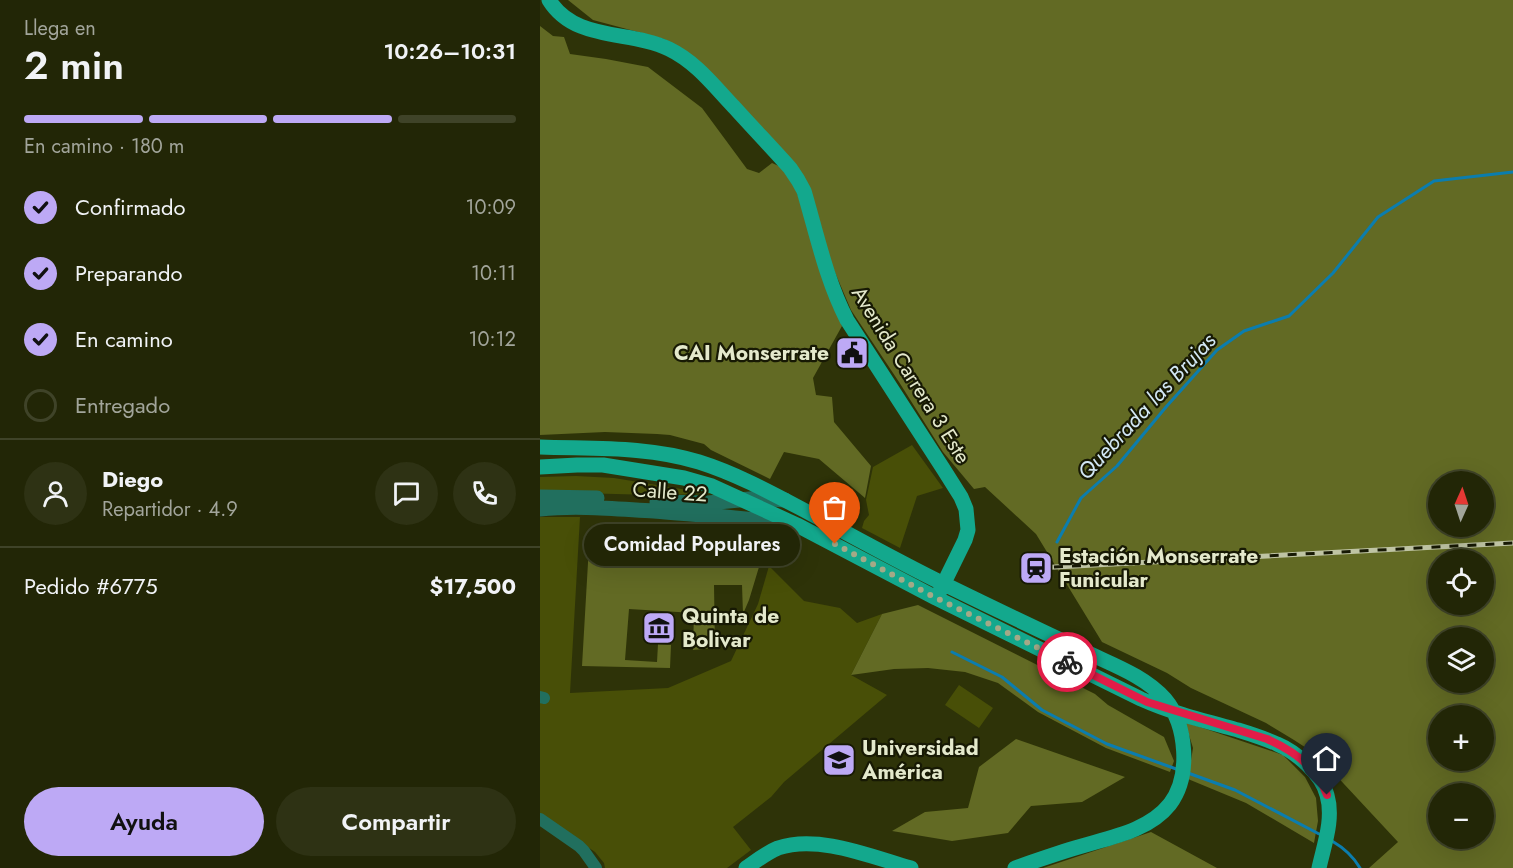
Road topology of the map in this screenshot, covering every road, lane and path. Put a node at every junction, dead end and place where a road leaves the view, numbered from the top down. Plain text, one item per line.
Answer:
1 (549, 0) edge
2 (540, 447) edge
3 (540, 467) edge
4 (540, 497) edge
5 (742, 500) junction
6 (785, 500) junction
7 (540, 509) edge
8 (797, 525) junction
9 (943, 584) junction
10 (936, 598) junction
11 (540, 819) edge
12 (596, 868) edge
13 (746, 868) edge
14 (911, 868) edge
15 (1015, 868) edge
16 (1319, 868) edge

1 - 9 main road, Avenida Carrera 3 Este
2 - 6 main road
3 - 5 main road
4 - 5 street, Calle 22
5 - 6 street, Calle 22
5 - 8 main road
6 - 9 main road
7 - 8 street, Calle 22
8 - 10 main road
9 - 10 main road, Avenida Carrera 3 Este
9 - 15 main road
10 - 16 main road
11 - 12 street
13 - 14 main road

